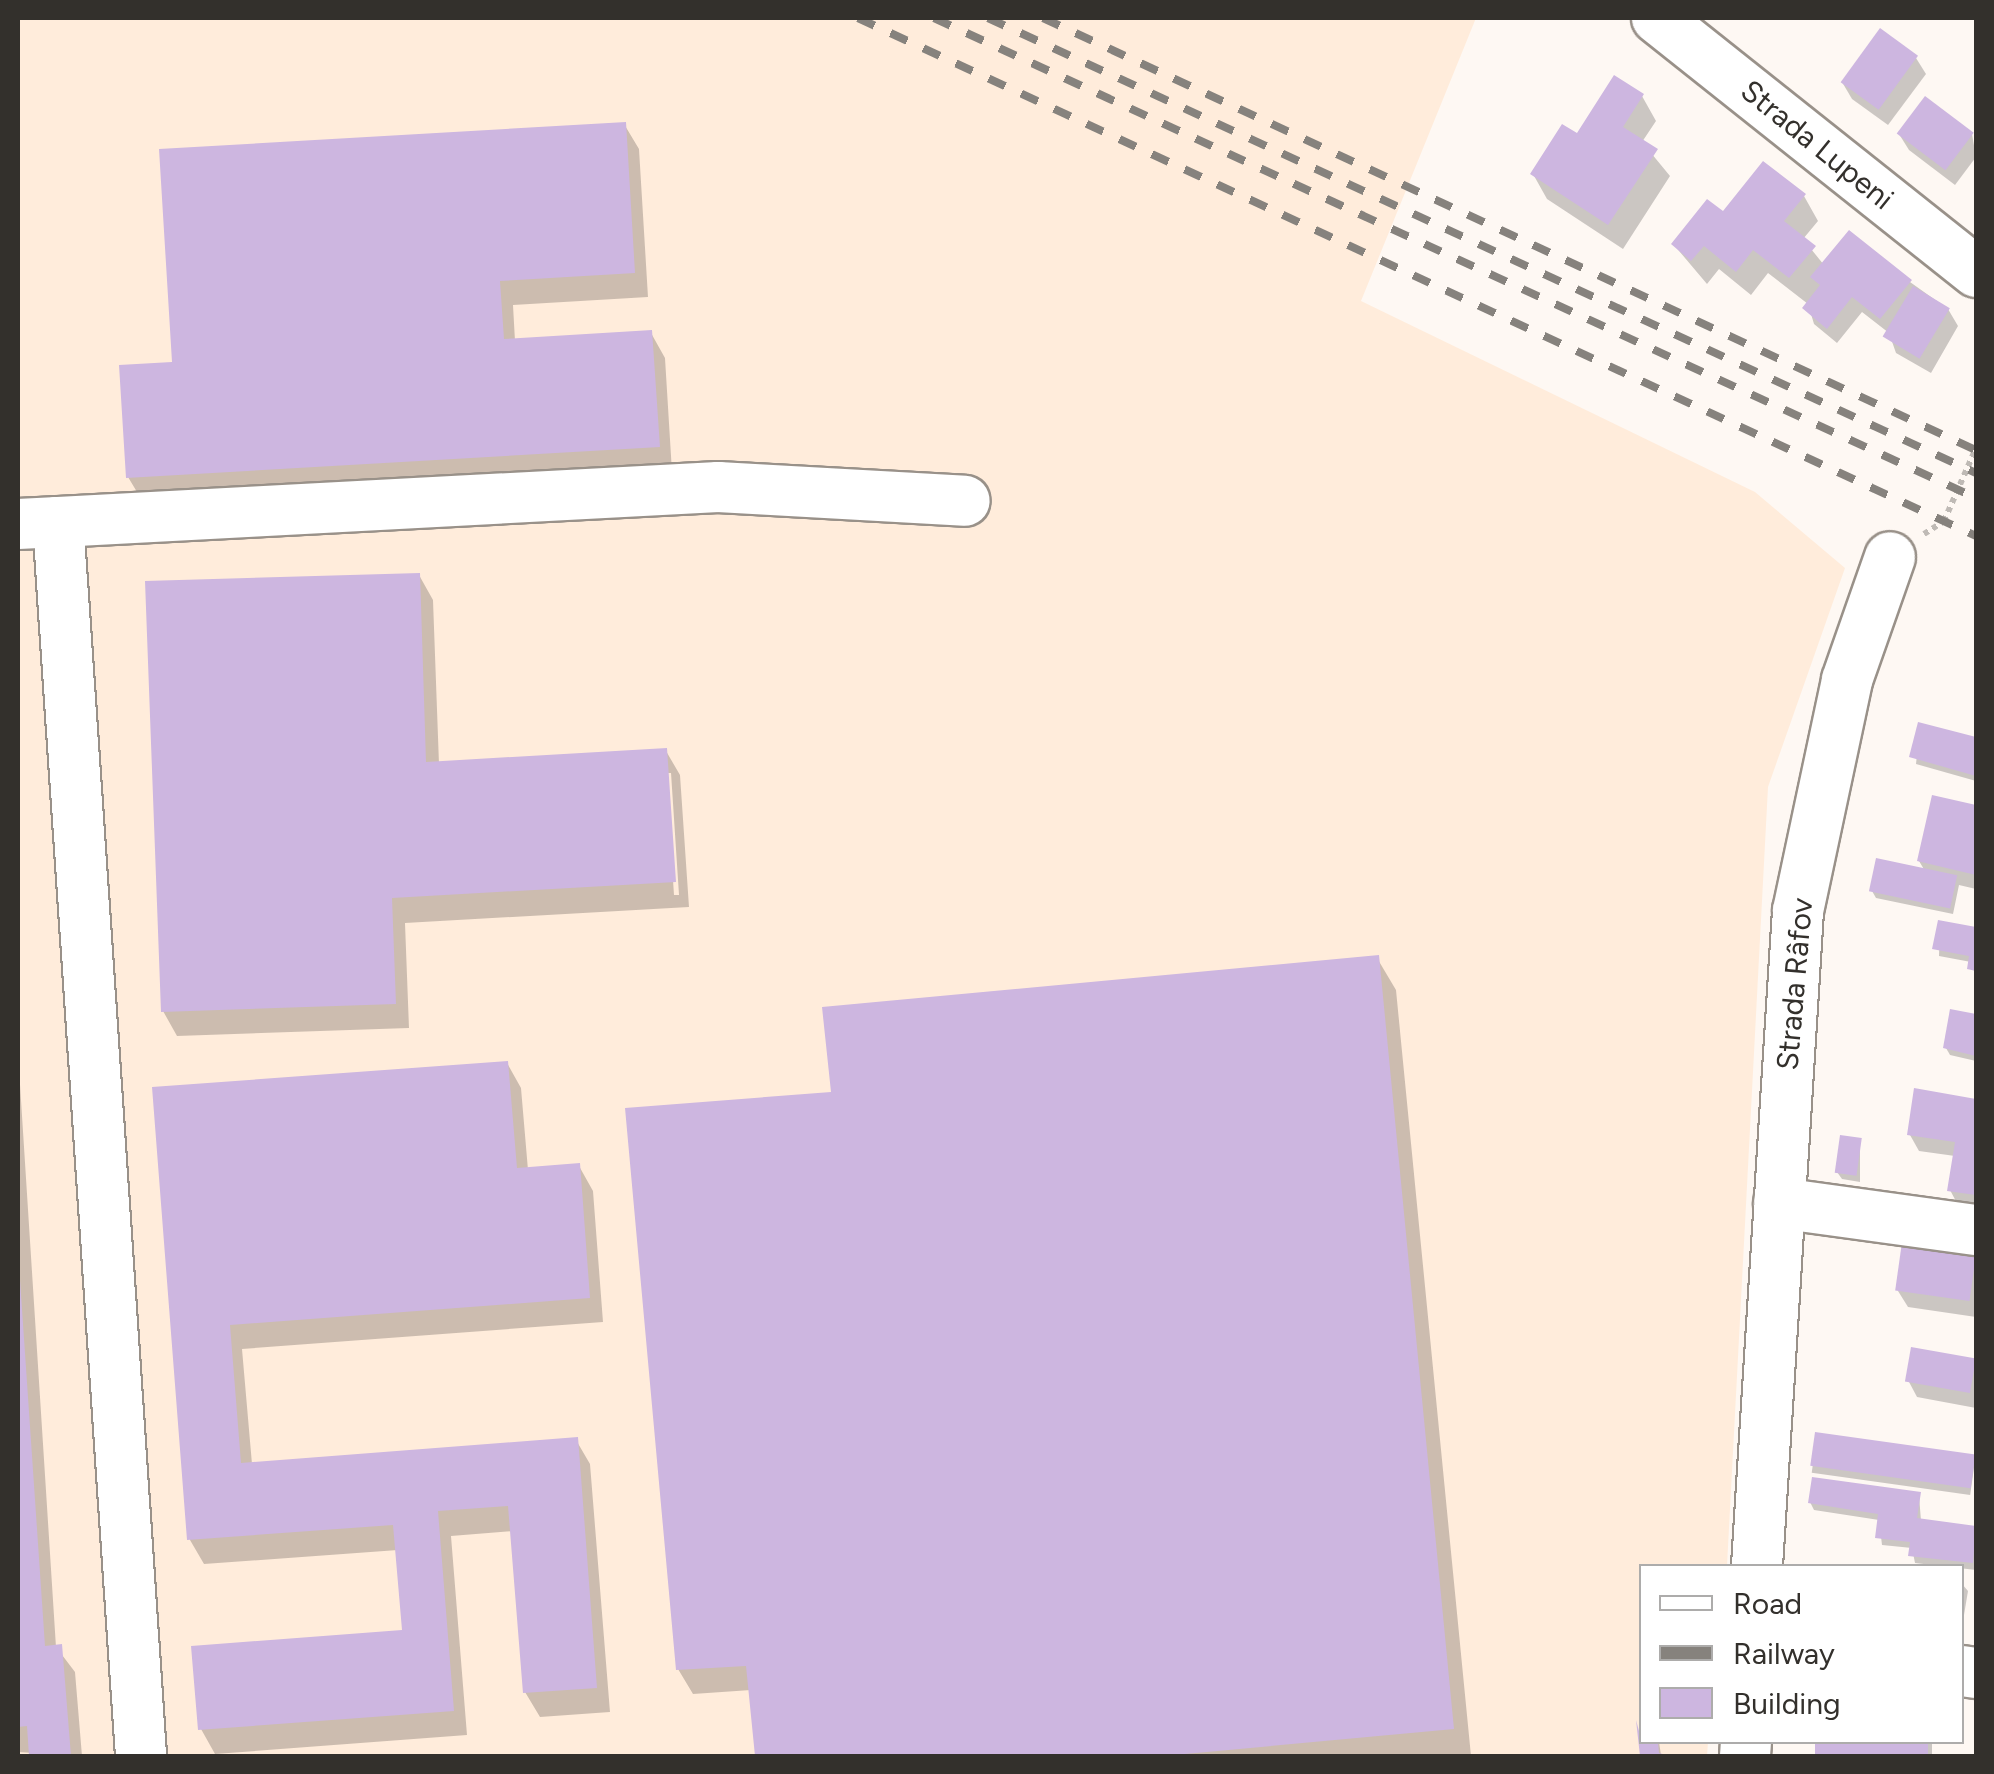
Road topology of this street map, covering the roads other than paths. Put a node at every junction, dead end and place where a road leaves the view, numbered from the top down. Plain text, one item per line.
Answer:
1 (1657, 18) edge
2 (1976, 272) edge
3 (965, 501) dead end
4 (38, 523) edge
5 (1890, 557) road end
6 (1779, 1202) junction
7 (1976, 1230) edge
8 (1757, 1564) edge
9 (141, 1756) edge

1 - 2 street, Strada Lupeni
3 - 4 street
4 - 9 street
5 - 6 street, Strada Râfov
6 - 7 street
6 - 8 street, Strada Râfov

